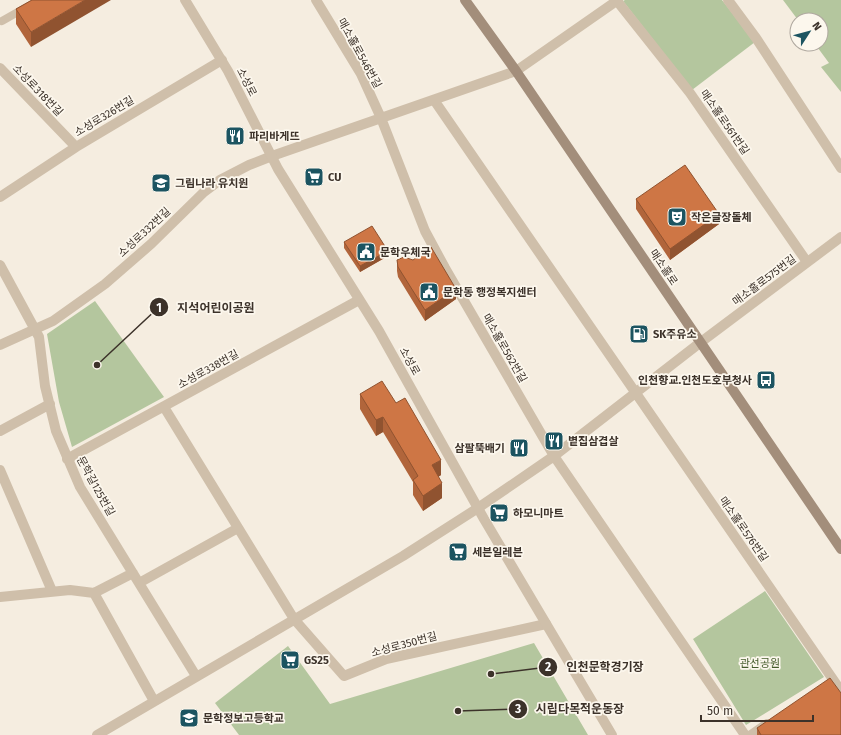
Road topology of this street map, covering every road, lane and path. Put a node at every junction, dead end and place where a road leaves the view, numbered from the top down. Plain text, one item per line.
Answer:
1 (39, 0) edge
2 (185, 0) edge
3 (316, 0) edge
4 (464, 0) edge
5 (617, 0) edge
6 (728, 0) edge
7 (2, 21) dead end
8 (222, 60) junction
9 (0, 68) edge
10 (516, 70) junction
11 (434, 100) junction
12 (381, 118) junction
13 (76, 147) junction
14 (272, 156) junction
15 (841, 168) edge
16 (0, 197) edge
17 (841, 236) edge
18 (807, 262) junction
19 (0, 265) edge
20 (360, 300) junction
21 (35, 330) junction
22 (701, 342) junction
23 (0, 345) edge
24 (636, 393) junction
25 (50, 404) junction
26 (164, 407) junction
27 (0, 431) edge
28 (554, 456) junction
29 (67, 459) junction
30 (0, 470) edge
31 (478, 508) junction
32 (238, 528) junction
33 (841, 549) edge
34 (133, 573) junction
35 (139, 582) junction
36 (52, 591) junction
37 (94, 593) junction
38 (0, 597) edge
39 (294, 620) junction
40 (546, 624) junction
41 (196, 676) junction
42 (833, 678) edge
43 (841, 691) edge
44 (154, 700) junction
45 (776, 718) edge
46 (97, 735) edge
47 (612, 735) edge
48 (745, 735) edge
49 (750, 735) edge

1 - 7 lane
2 - 8 street, 소성로
3 - 12 street, 매소홀로546번길
4 - 10 main road, 매소홀로
5 - 10 street, 매소홀로561번길
5 - 18 street, 매소홀로561번길
6 - 15 street
8 - 13 street, 소성로326번길
8 - 14 street, 소성로
9 - 13 street, 소성로318번길
10 - 11 street
10 - 22 main road, 매소홀로
11 - 12 street
11 - 24 street
12 - 14 street
12 - 28 street, 매소홀로562번길
13 - 16 street, 소성로326번길
14 - 20 street, 소성로
14 - 21 street, 소성로332번길
17 - 18 street, 매소홀로575번길
18 - 22 street, 매소홀로575번길
19 - 21 street
20 - 26 street, 소성로338번길
20 - 31 street, 소성로
21 - 23 street, 소성로332번길
21 - 25 street, 문학길125번길
22 - 24 street
22 - 33 main road, 매소홀로
24 - 28 street
24 - 42 street, 매소홀로576번길
25 - 27 street
25 - 29 street, 문학길125번길
26 - 29 street, 소성로338번길
26 - 32 street, 소성로350번길
28 - 31 street
28 - 48 street
29 - 34 street, 문학길125번길
30 - 36 street
31 - 39 street
31 - 40 street, 소성로
32 - 35 street
32 - 39 street, 소성로350번길
34 - 35 street, 문학길125번길
34 - 37 street
35 - 41 street, 문학길125번길
36 - 37 street
36 - 38 street
37 - 44 street
39 - 40 street, 소성로350번길
39 - 41 street
40 - 47 street, 소성로
41 - 44 street
42 - 43 street, 매소홀로576번길
44 - 46 street
45 - 49 street

